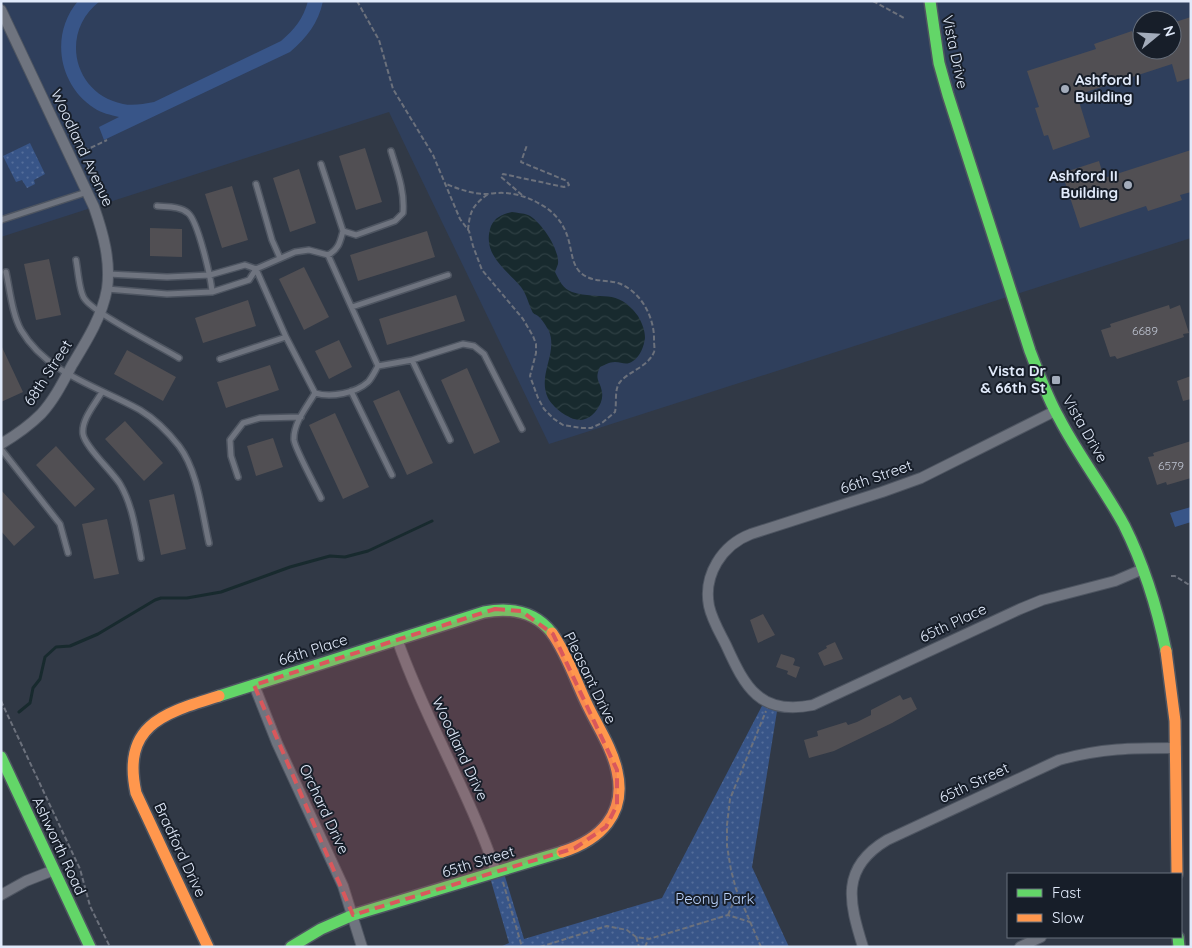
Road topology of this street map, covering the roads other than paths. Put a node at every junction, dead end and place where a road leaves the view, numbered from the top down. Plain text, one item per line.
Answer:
1 (930, 1) edge
2 (1, 10) edge
3 (391, 150) dead end
4 (321, 164) dead end
5 (256, 184) dead end
6 (87, 192) junction
7 (157, 206) dead end
8 (1, 220) edge
9 (343, 231) junction
10 (328, 255) junction
11 (280, 258) junction
12 (76, 260) dead end
13 (256, 269) junction
14 (6, 272) dead end
15 (108, 274) junction
16 (210, 275) junction
17 (448, 275) dead end
18 (107, 289) junction
19 (212, 292) junction
20 (352, 307) junction
21 (101, 308) junction
22 (286, 337) junction
23 (179, 358) dead end
24 (220, 359) dead end
25 (412, 360) junction
26 (378, 366) junction
27 (68, 373) junction
28 (351, 391) junction
29 (102, 392) junction
30 (316, 394) junction
31 (1055, 411) junction
32 (301, 417) junction
33 (522, 429) dead end
34 (450, 440) dead end
35 (1, 444) edge
36 (1, 449) edge
37 (392, 475) dead end
38 (238, 477) dead end
39 (321, 498) dead end
40 (209, 543) dead end
41 (68, 553) dead end
42 (141, 558) dead end
43 (1143, 569) junction
44 (531, 616) joint
45 (397, 639) junction
46 (254, 685) junction
47 (774, 703) joint
48 (1176, 748) junction
49 (1, 757) edge
50 (614, 762) joint
51 (132, 765) joint
52 (54, 870) junction
53 (498, 871) junction
54 (1176, 873) edge
55 (1, 894) edge
56 (353, 915) junction
57 (1039, 938) edge
58 (90, 947) edge
59 (208, 947) edge
60 (291, 947) edge
61 (362, 947) edge
62 (863, 947) edge
63 (1020, 947) edge

1 - 31 street, Vista Drive
2 - 6 street, Woodland Avenue
3 - 9 lane
4 - 9 lane
5 - 11 lane
6 - 8 lane
6 - 15 street, Woodland Avenue
7 - 16 lane
9 - 10 lane
10 - 11 lane
10 - 20 lane
11 - 13 lane
12 - 21 lane
13 - 16 lane
13 - 19 lane
13 - 22 lane
14 - 27 lane
15 - 16 lane
15 - 18 street, Woodland Avenue
16 - 19 lane
17 - 20 lane
18 - 19 lane
18 - 21 street, Woodland Avenue
20 - 26 lane
21 - 23 lane
21 - 27 street, 68th Street
22 - 24 lane
22 - 30 lane
25 - 26 lane
25 - 33 lane
25 - 34 lane
26 - 28 lane
27 - 29 lane
27 - 35 street, 68th Street
28 - 30 lane
28 - 37 lane
29 - 40 lane
29 - 42 lane
30 - 32 lane
31 - 43 street, Vista Drive
31 - 47 street, 66th Street
32 - 38 lane
32 - 39 lane
36 - 41 lane
43 - 47 street, 65th Place
43 - 48 street, Vista Drive
44 - 45 street, 66th Place
44 - 50 street, Pleasant Drive
45 - 46 street, 66th Place
45 - 53 street, Woodland Drive
46 - 51 street, 66th Place
46 - 56 street, Orchard Drive
48 - 54 street, Vista Drive
48 - 62 street, 65th Street
49 - 52 street, Ashworth Road
50 - 53 street, 65th Street
51 - 59 street, Bradford Drive
52 - 55 street
52 - 58 street, Ashworth Road
53 - 56 street, 65th Street
56 - 60 street, 65th Street
56 - 61 street, Orchard Drive
57 - 63 street

